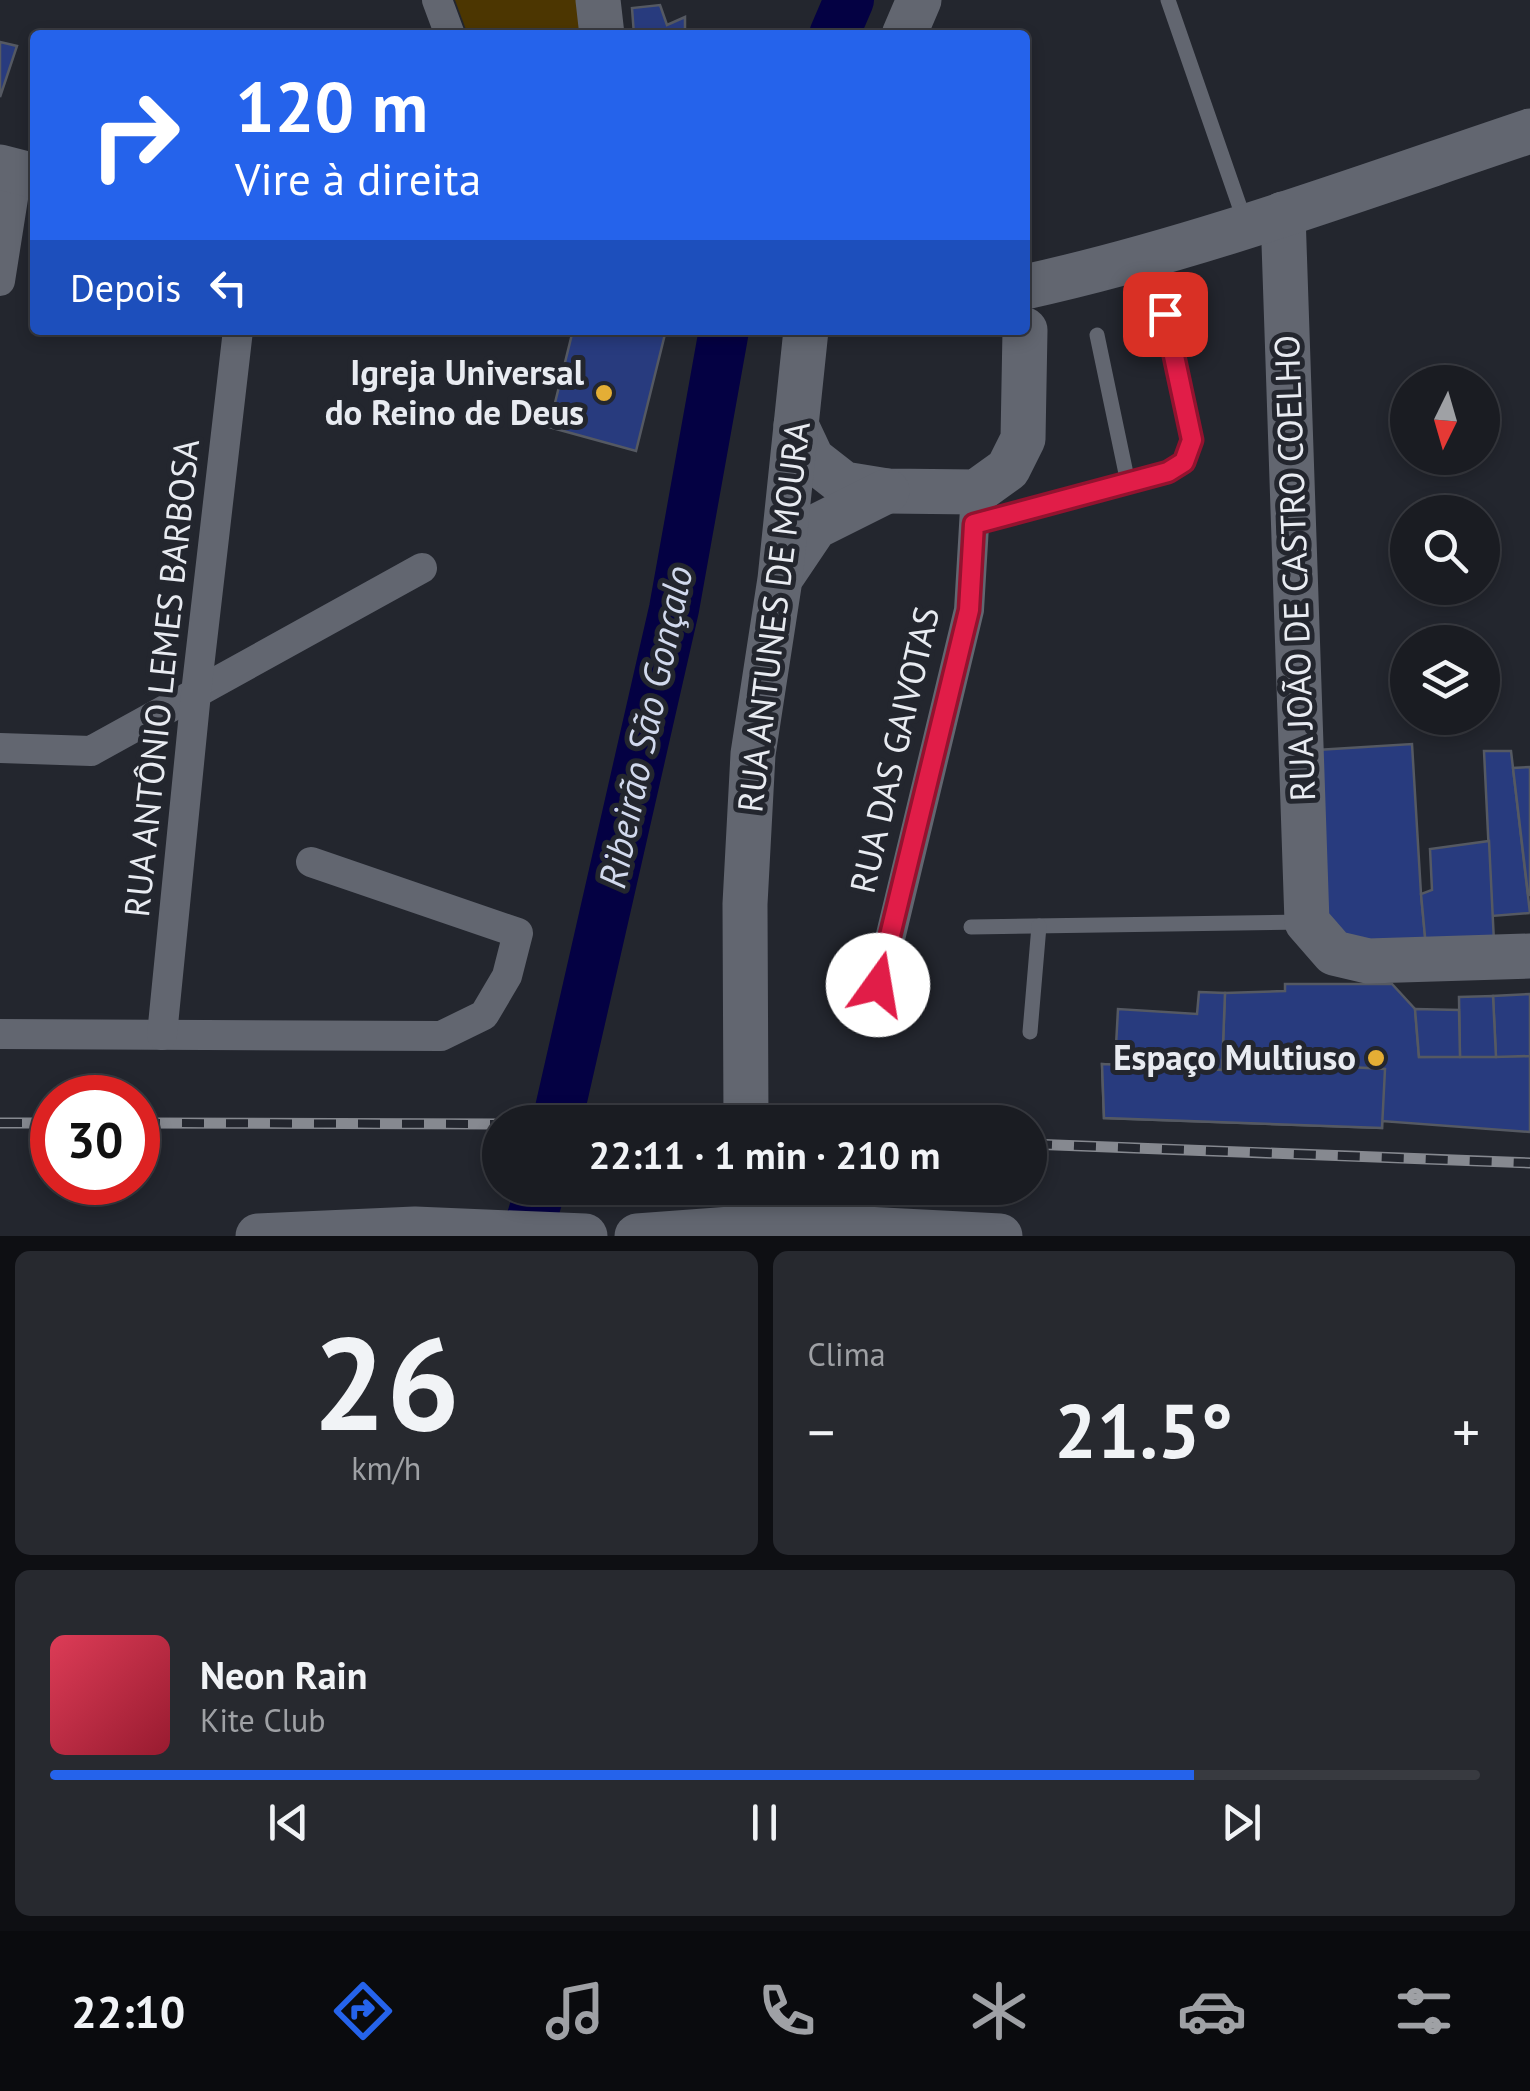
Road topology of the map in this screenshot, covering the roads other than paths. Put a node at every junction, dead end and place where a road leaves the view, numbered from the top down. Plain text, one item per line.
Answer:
1 (437, 0) edge
2 (598, 0) edge
3 (919, 0) edge
4 (1168, 0) edge
5 (448, 30) edge
6 (601, 30) edge
7 (906, 30) edge
8 (1530, 130) edge
9 (17, 172) edge
10 (1265, 220) junction
11 (1082, 274) junction
12 (0, 281) edge
13 (1030, 286) edge
14 (1165, 314) dead end
15 (1030, 318) edge
16 (237, 335) edge
17 (805, 335) edge
18 (1025, 335) edge
19 (1097, 335) dead end
20 (796, 425) junction
21 (1128, 483) junction
22 (886, 491) junction
23 (975, 508) junction
24 (422, 568) dead end
25 (780, 579) junction
26 (196, 693) junction
27 (0, 748) edge
28 (312, 862) dead end
29 (1306, 922) junction
30 (1039, 926) junction
31 (971, 927) dead end
32 (1530, 956) edge
33 (870, 1022) dead end
34 (1030, 1032) dead end
35 (0, 1034) edge
36 (162, 1035) junction
37 (746, 1105) edge
38 (755, 1205) edge
39 (767, 1233) edge
40 (258, 1236) edge
41 (585, 1236) edge
42 (637, 1236) edge
43 (1000, 1236) edge

1 - 5 street
2 - 6 street
3 - 7 street
4 - 10 lane
8 - 10 street
9 - 12 street
10 - 11 street
10 - 29 street, RUA JOÃO DE CASTRO COELHO
11 - 13 street
11 - 15 street
14 - 21 lane
16 - 26 street, RUA ANTÔNIO LEMES BARBOSA
17 - 20 street, RUA ANTUNES DE MOURA
18 - 23 street
19 - 21 lane
20 - 22 street
20 - 25 street, RUA ANTUNES DE MOURA
21 - 23 lane
22 - 23 street
22 - 25 street
23 - 33 street, RUA DAS GAIVOTAS
24 - 26 street
25 - 37 street, RUA ANTUNES DE MOURA
26 - 27 street
26 - 36 street, RUA ANTÔNIO LEMES BARBOSA
28 - 36 street
29 - 30 lane
29 - 32 street
30 - 31 lane
30 - 34 lane
35 - 36 street
38 - 39 street
39 - 42 street
39 - 43 street
40 - 41 street

